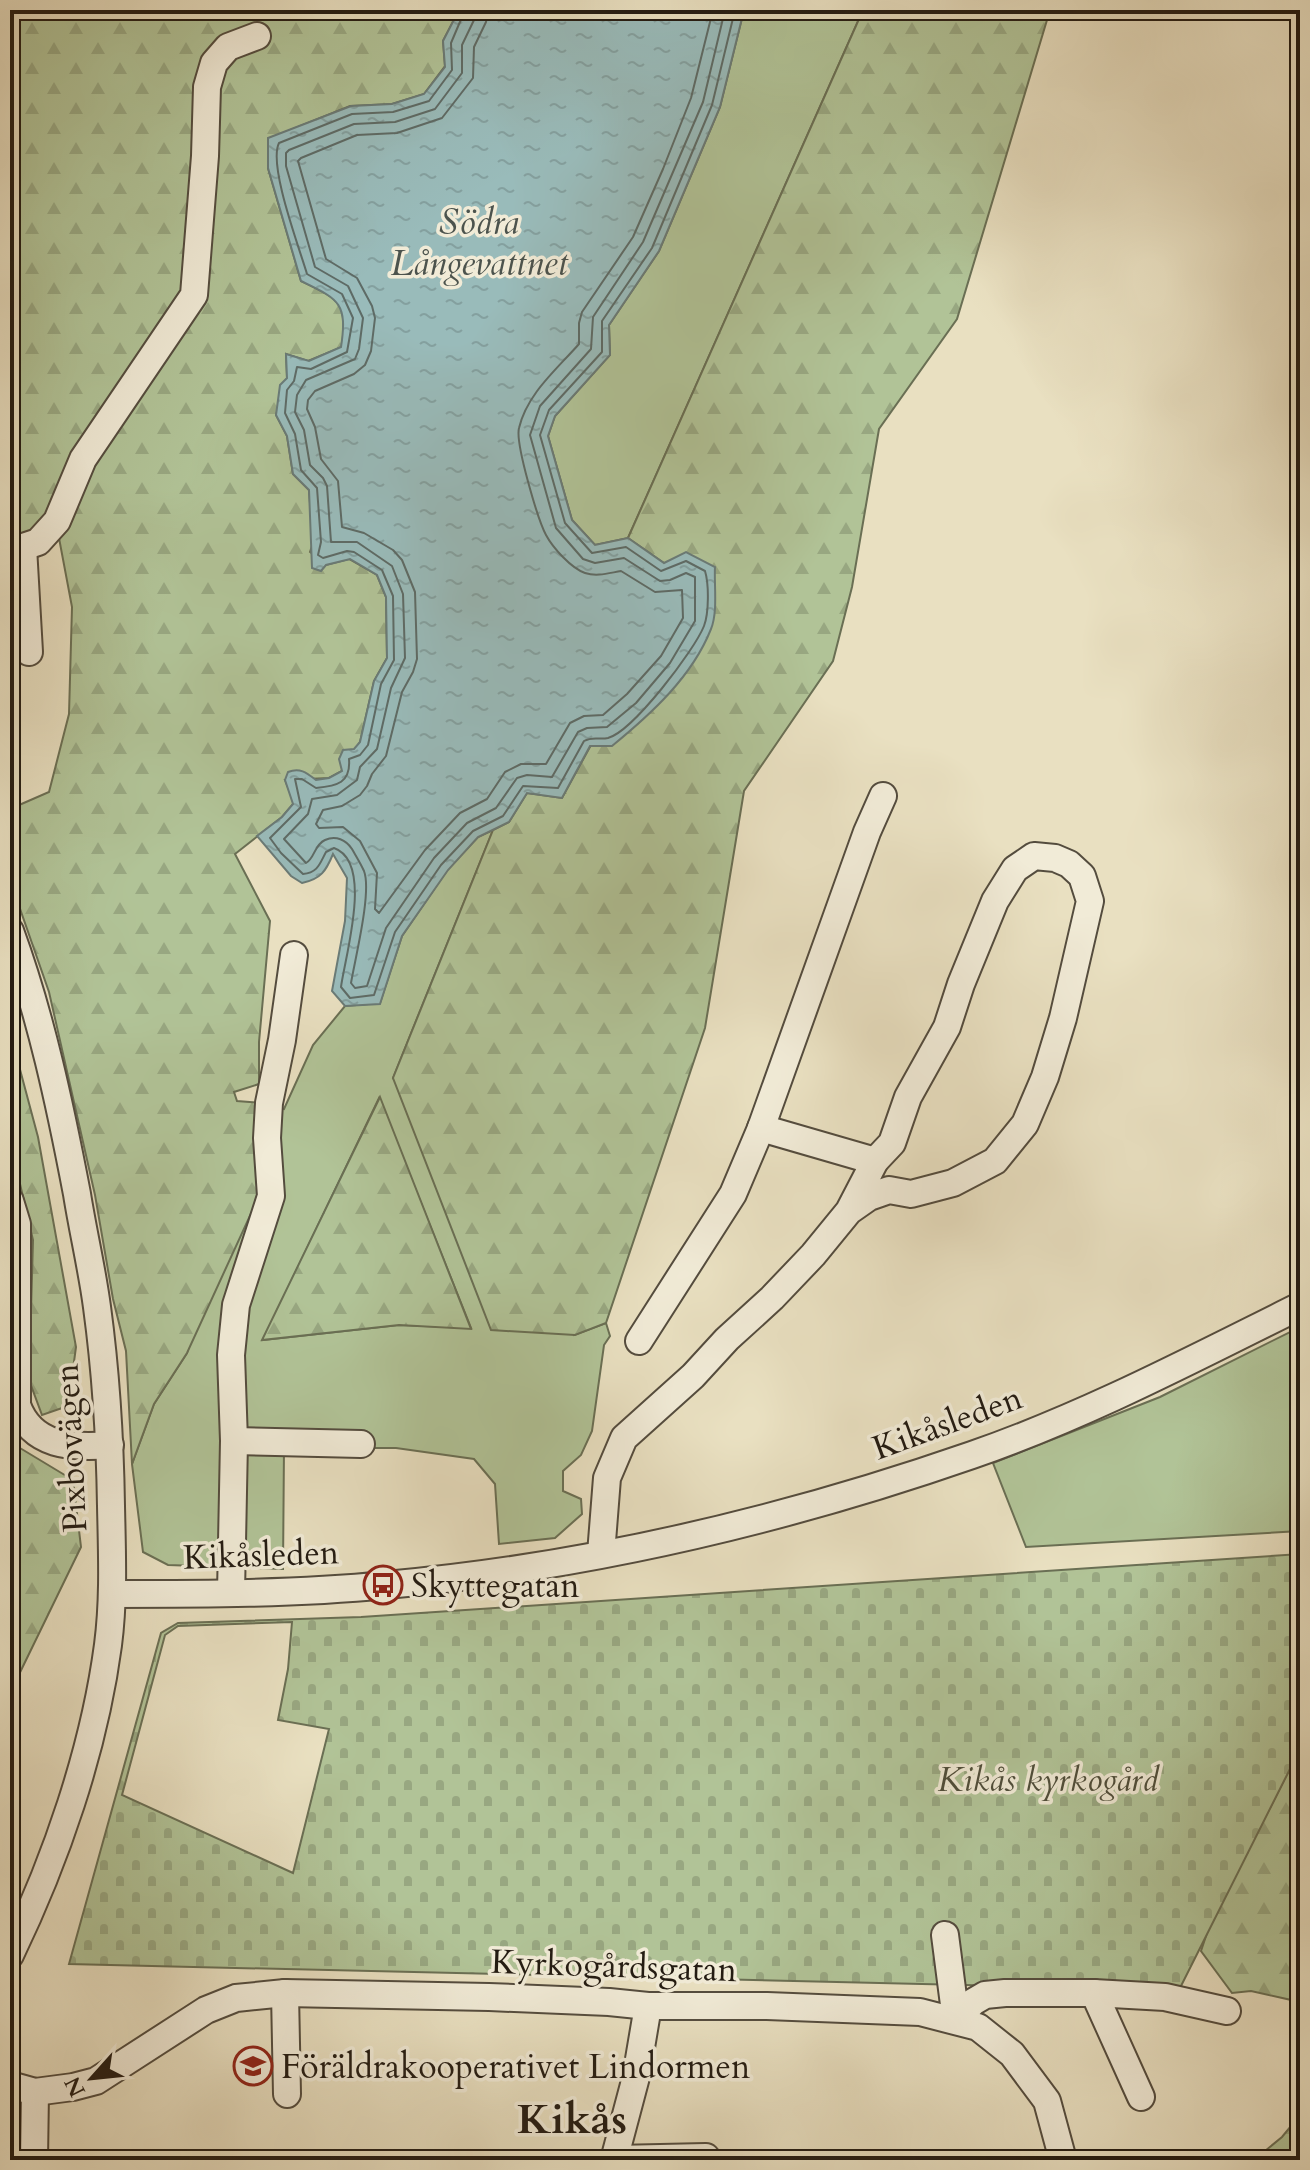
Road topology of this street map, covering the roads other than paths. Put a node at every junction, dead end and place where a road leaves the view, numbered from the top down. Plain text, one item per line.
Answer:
1 (257, 36) dead end
2 (17, 547) edge
3 (29, 652) dead end
4 (883, 796) dead end
5 (10, 931) edge
6 (294, 955) dead end
7 (761, 1128) junction
8 (875, 1161) junction
9 (10, 1201) edge
10 (849, 1211) junction
11 (1300, 1306) edge
12 (639, 1341) dead end
13 (13, 1352) edge
14 (234, 1441) junction
15 (361, 1444) dead end
16 (110, 1445) junction
17 (601, 1554) junction
18 (231, 1593) junction
19 (112, 1594) junction
20 (945, 1935) dead end
21 (10, 1955) edge
22 (285, 1993) junction
23 (1094, 1993) junction
24 (648, 2006) junction
25 (1227, 2011) dead end
26 (956, 2020) junction
27 (22, 2088) edge
28 (287, 2094) dead end
29 (1141, 2097) dead end
30 (706, 2157) dead end
31 (615, 2159) edge
32 (34, 2160) edge
33 (1063, 2160) edge

1 - 2 street
2 - 3 street
4 - 7 street
5 - 16 street, Pixbovägen
6 - 14 street
7 - 8 street
7 - 12 street
8 - 10 street
8 - 10 street
9 - 13 street
10 - 17 street
11 - 17 street, Kikåsleden
13 - 16 street
14 - 15 street
14 - 18 street
16 - 19 street, Pixbovägen
17 - 18 street, Kikåsleden
18 - 19 street, Kikåsleden
19 - 21 street, Pixbovägen
20 - 26 street
22 - 24 street, Kyrkogårdsgatan
22 - 27 street, Kyrkogårdsgatan
22 - 28 street
23 - 25 street
23 - 26 street
23 - 29 street
24 - 26 street, Kyrkogårdsgatan
24 - 31 street
26 - 33 street, Kyrkogårdsgatan
27 - 32 street
30 - 31 street

